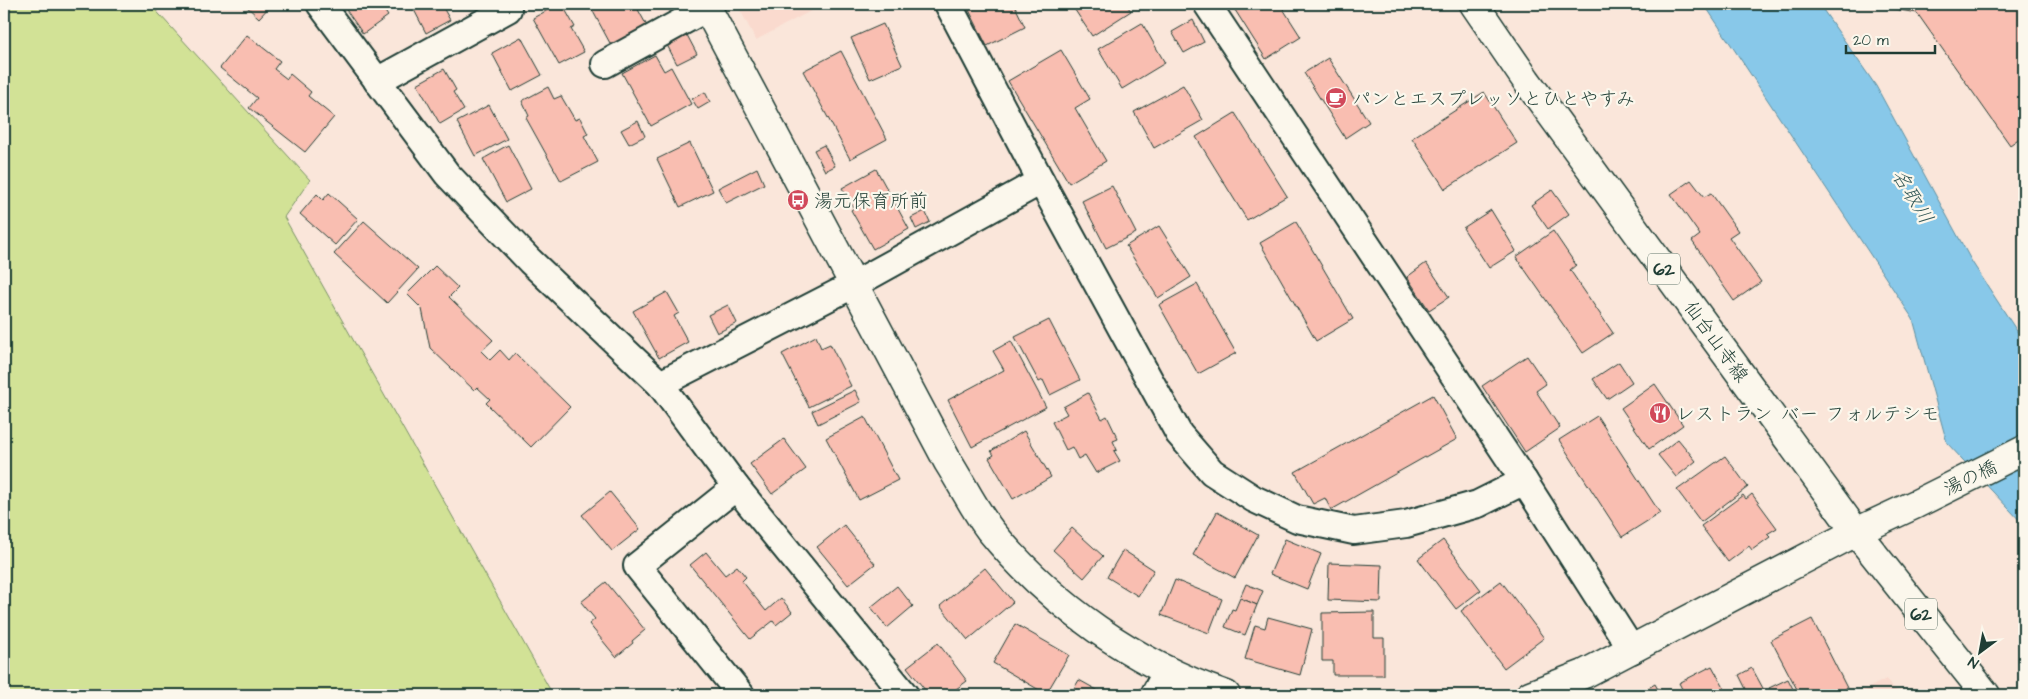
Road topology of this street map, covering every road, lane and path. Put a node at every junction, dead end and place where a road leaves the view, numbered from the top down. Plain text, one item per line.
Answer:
1 (320, 4) edge
2 (505, 4) edge
3 (948, 4) edge
4 (1207, 4) edge
5 (1474, 4) edge
6 (706, 6) edge
7 (605, 64) dead end
8 (377, 81) junction
9 (1041, 181) junction
10 (853, 285) junction
11 (660, 384) junction
12 (2024, 450) edge
13 (1524, 481) junction
14 (736, 487) junction
15 (1856, 532) junction
16 (1632, 650) junction
17 (1167, 671) junction
18 (741, 695) edge
19 (905, 695) edge
20 (1154, 695) edge
21 (1226, 695) edge
22 (1530, 695) edge
23 (1986, 695) edge

1 - 8 street
2 - 8 street
3 - 9 street
4 - 13 street
5 - 15 street, 仙台山寺線 / 62
6 - 7 street
6 - 10 street
8 - 11 street
9 - 10 street
9 - 13 street
10 - 11 street
10 - 17 street
11 - 14 street
12 - 15 street, 湯の橋
13 - 16 street
14 - 18 street
14 - 19 street
15 - 16 street, 湯の橋
15 - 23 street, 仙台山寺線 / 62
16 - 22 street, 湯の橋
17 - 20 street
17 - 21 street

